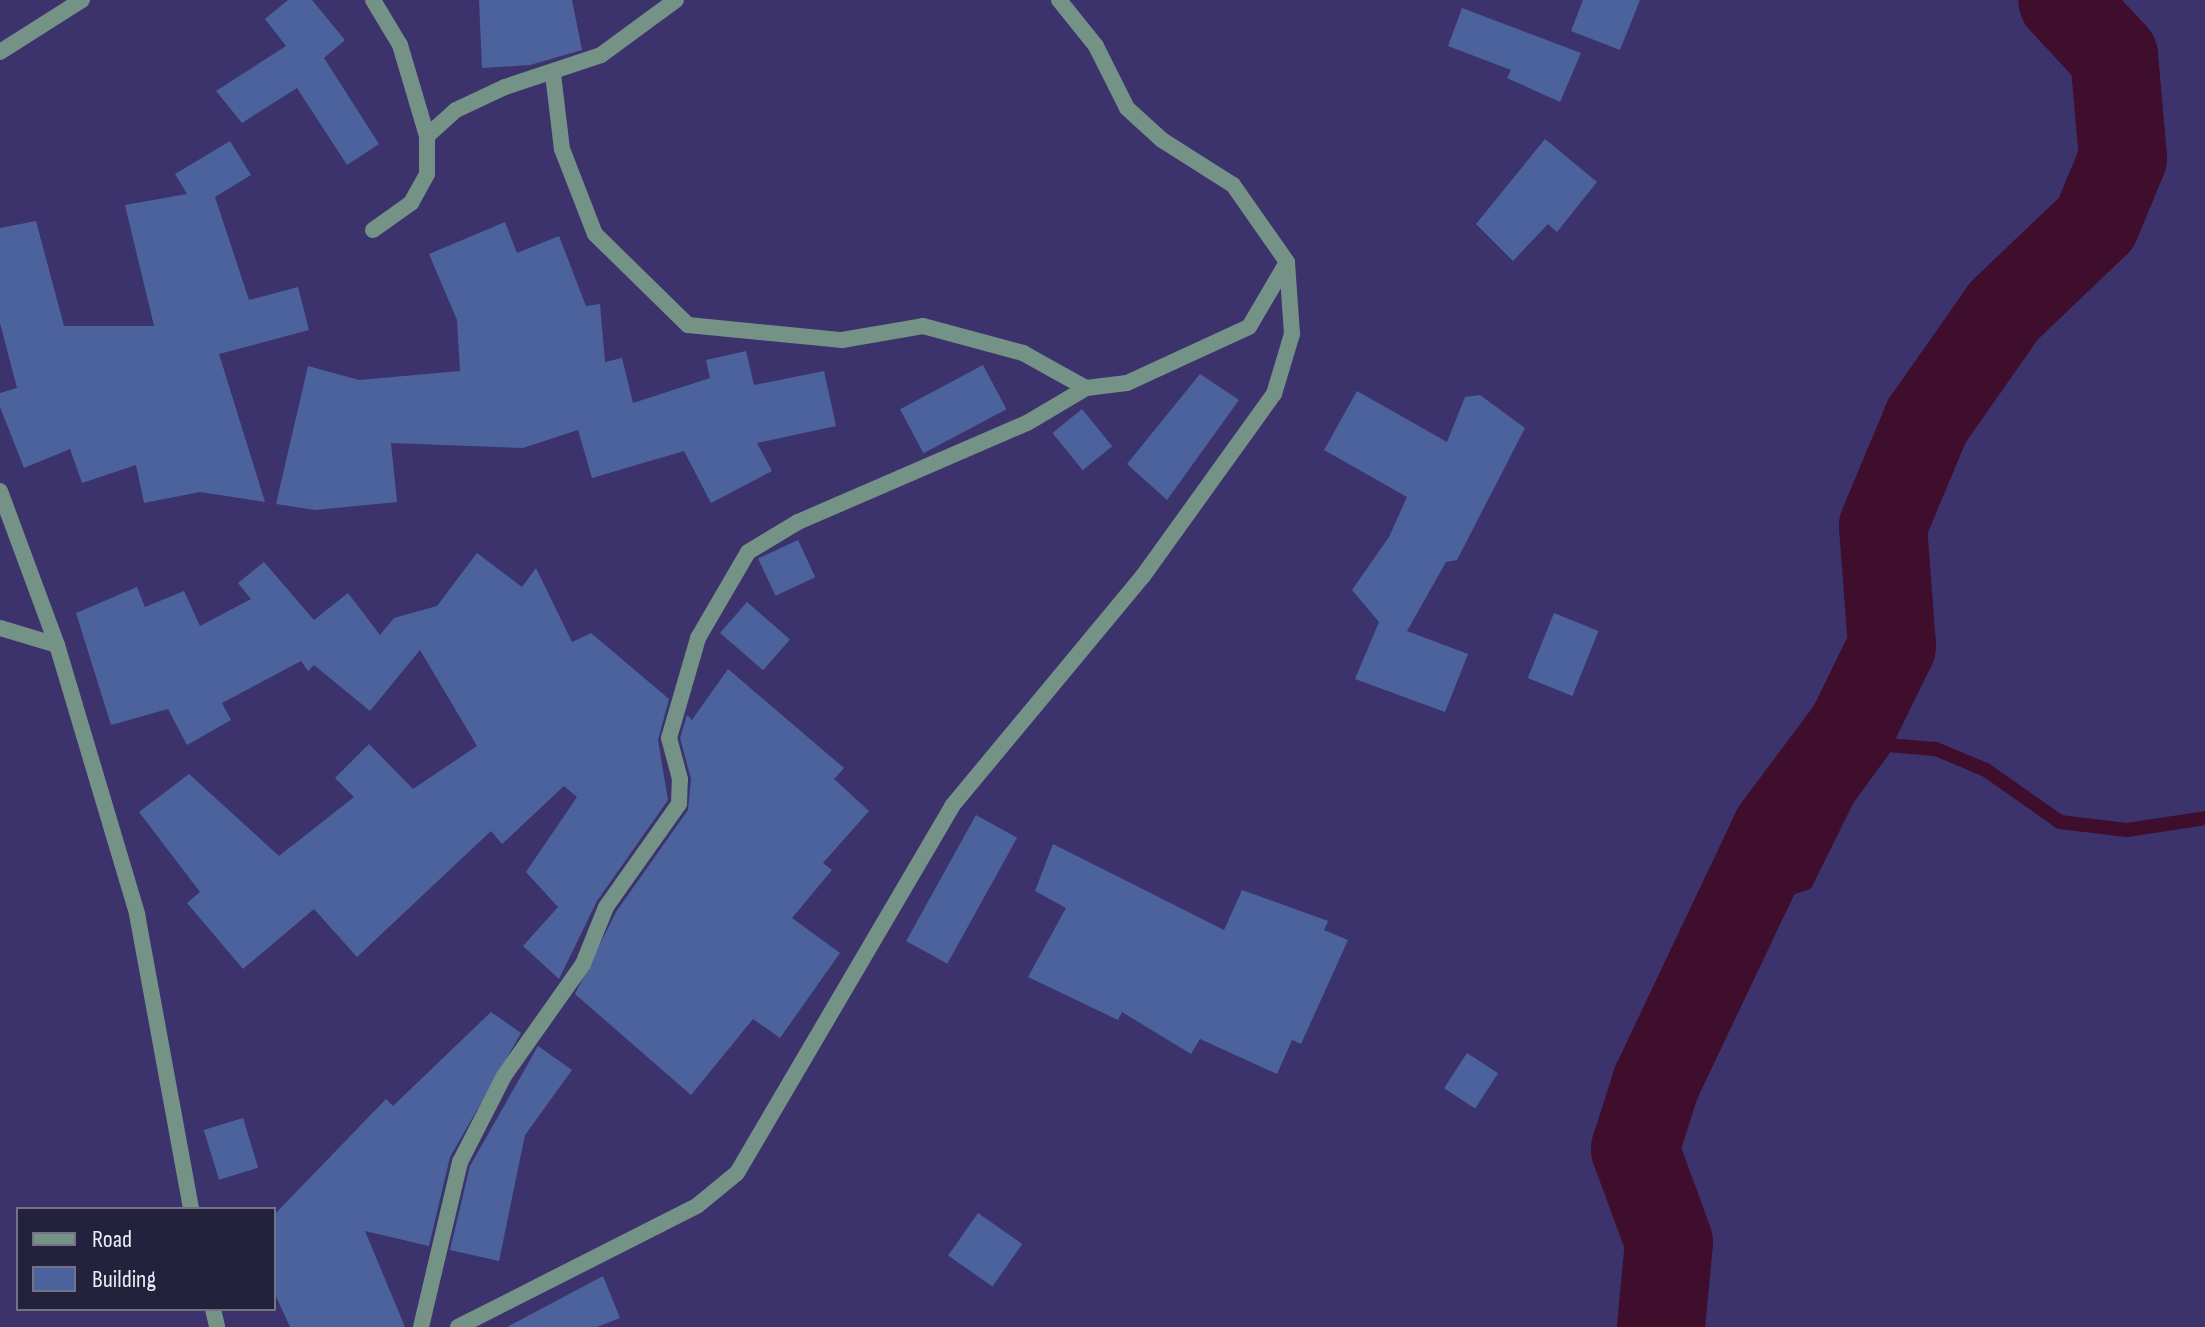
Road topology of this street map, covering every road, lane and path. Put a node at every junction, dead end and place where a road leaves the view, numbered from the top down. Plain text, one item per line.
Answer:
1 (82, 0) edge
2 (373, 0) edge
3 (676, 0) edge
4 (1059, 0) edge
5 (0, 52) edge
6 (553, 74) junction
7 (427, 136) junction
8 (373, 230) dead end
9 (1287, 262) junction
10 (1086, 388) junction
11 (0, 491) edge
12 (0, 628) edge
13 (57, 645) junction
14 (191, 1207) edge
15 (421, 1327) edge
16 (458, 1327) edge

1 - 5 street
2 - 7 street
3 - 6 street
4 - 9 street
6 - 7 street
6 - 10 street
7 - 8 street
9 - 10 street
9 - 16 street
10 - 15 street
11 - 13 street
12 - 13 street
13 - 14 street

